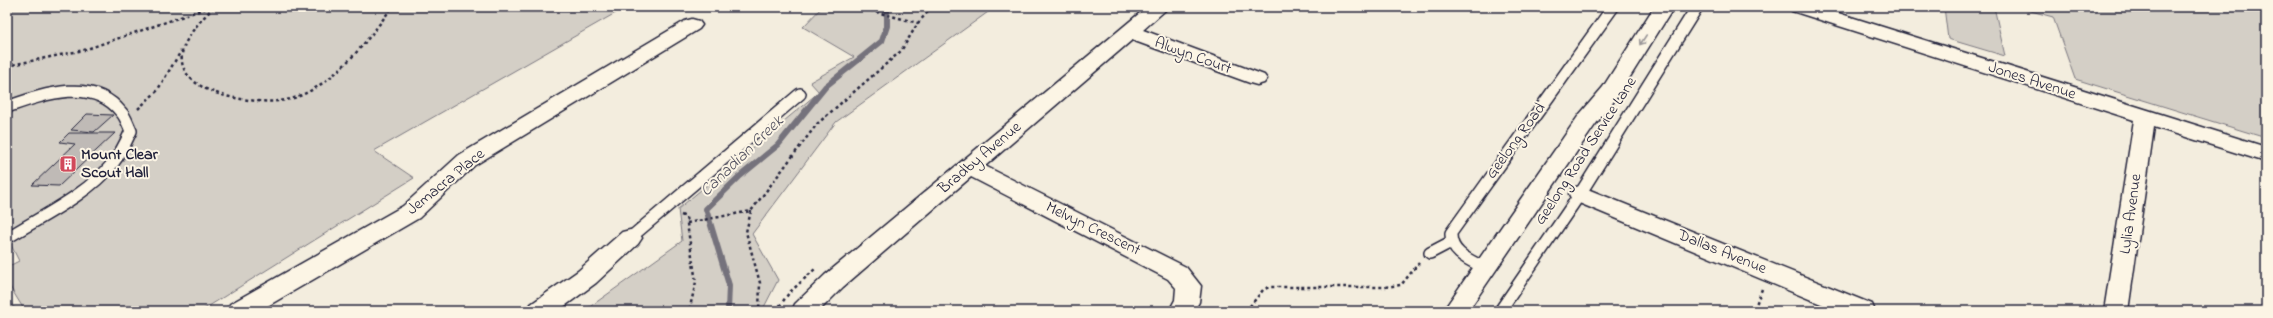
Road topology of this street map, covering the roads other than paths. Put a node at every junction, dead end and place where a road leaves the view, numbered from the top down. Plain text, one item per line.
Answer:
1 (1159, 7) edge
2 (1613, 7) edge
3 (1648, 7) edge
4 (1664, 7) edge
5 (1697, 7) edge
6 (1798, 7) edge
7 (692, 25) dead end
8 (1130, 32) junction
9 (1257, 79) dead end
10 (800, 94) dead end
11 (7, 107) edge
12 (2145, 117) junction
13 (1587, 120) junction
14 (2266, 156) edge
15 (969, 167) junction
16 (1580, 194) junction
17 (7, 238) edge
18 (630, 238) joint
19 (1451, 242) junction
20 (1430, 253) road end
21 (1485, 268) junction
22 (239, 311) edge
23 (540, 311) edge
24 (804, 311) edge
25 (1181, 311) edge
26 (1455, 311) edge
27 (1500, 311) edge
28 (1863, 311) edge
29 (2116, 311) edge

1 - 8 street, Bradby Avenue
2 - 19 lane, Geelong Road
3 - 13 street
4 -> 13 street
5 - 16 lane, Geelong Road Service Lane
6 - 12 street, Jones Avenue
7 - 22 street, Jemacra Place
8 - 9 street, Alwyn Court
8 - 15 street, Bradby Avenue
10 - 18 lane
11 - 17 lane
12 - 14 street, Jones Avenue
12 - 29 street, Lylia Avenue
13 - 21 street
15 - 24 street, Bradby Avenue
15 - 25 street, Melvyn Crescent
16 - 27 lane, Geelong Road Service Lane
16 - 28 street, Dallas Avenue
18 - 23 street
19 - 20 lane
19 - 21 lane
21 - 26 street

